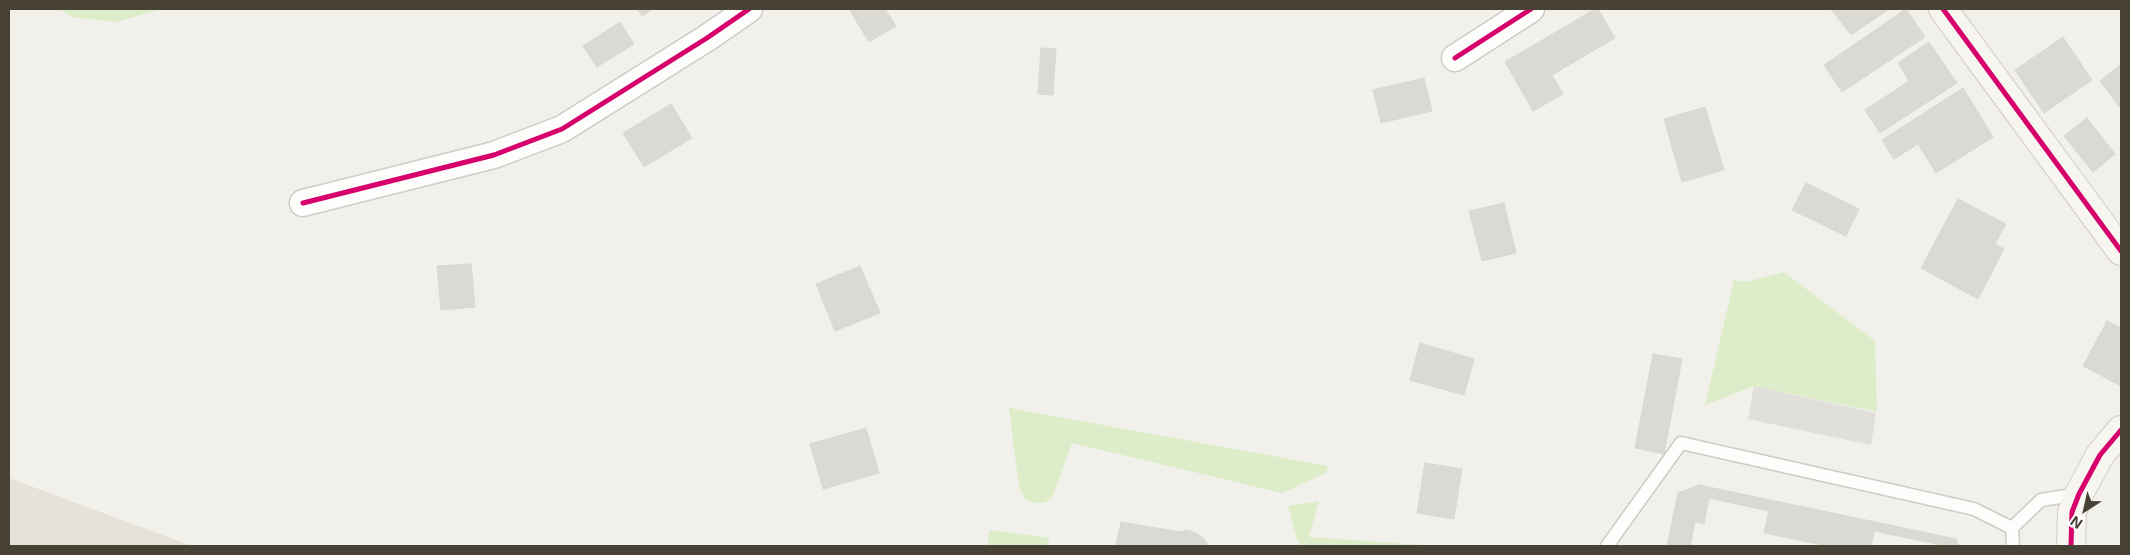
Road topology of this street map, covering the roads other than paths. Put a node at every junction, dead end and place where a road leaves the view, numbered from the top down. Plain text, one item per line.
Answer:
1 (749, 9) edge
2 (1531, 9) edge
3 (1943, 9) edge
4 (1455, 58) dead end
5 (303, 203) dead end
6 (2121, 251) edge
7 (2121, 430) edge
8 (2079, 494) junction
9 (2012, 528) junction
10 (1607, 546) edge
11 (2012, 546) edge
12 (2071, 546) edge

1 - 5 street
2 - 4 street
3 - 6 street
7 - 8 street
8 - 9 lane
8 - 12 street
9 - 10 lane
9 - 11 lane

